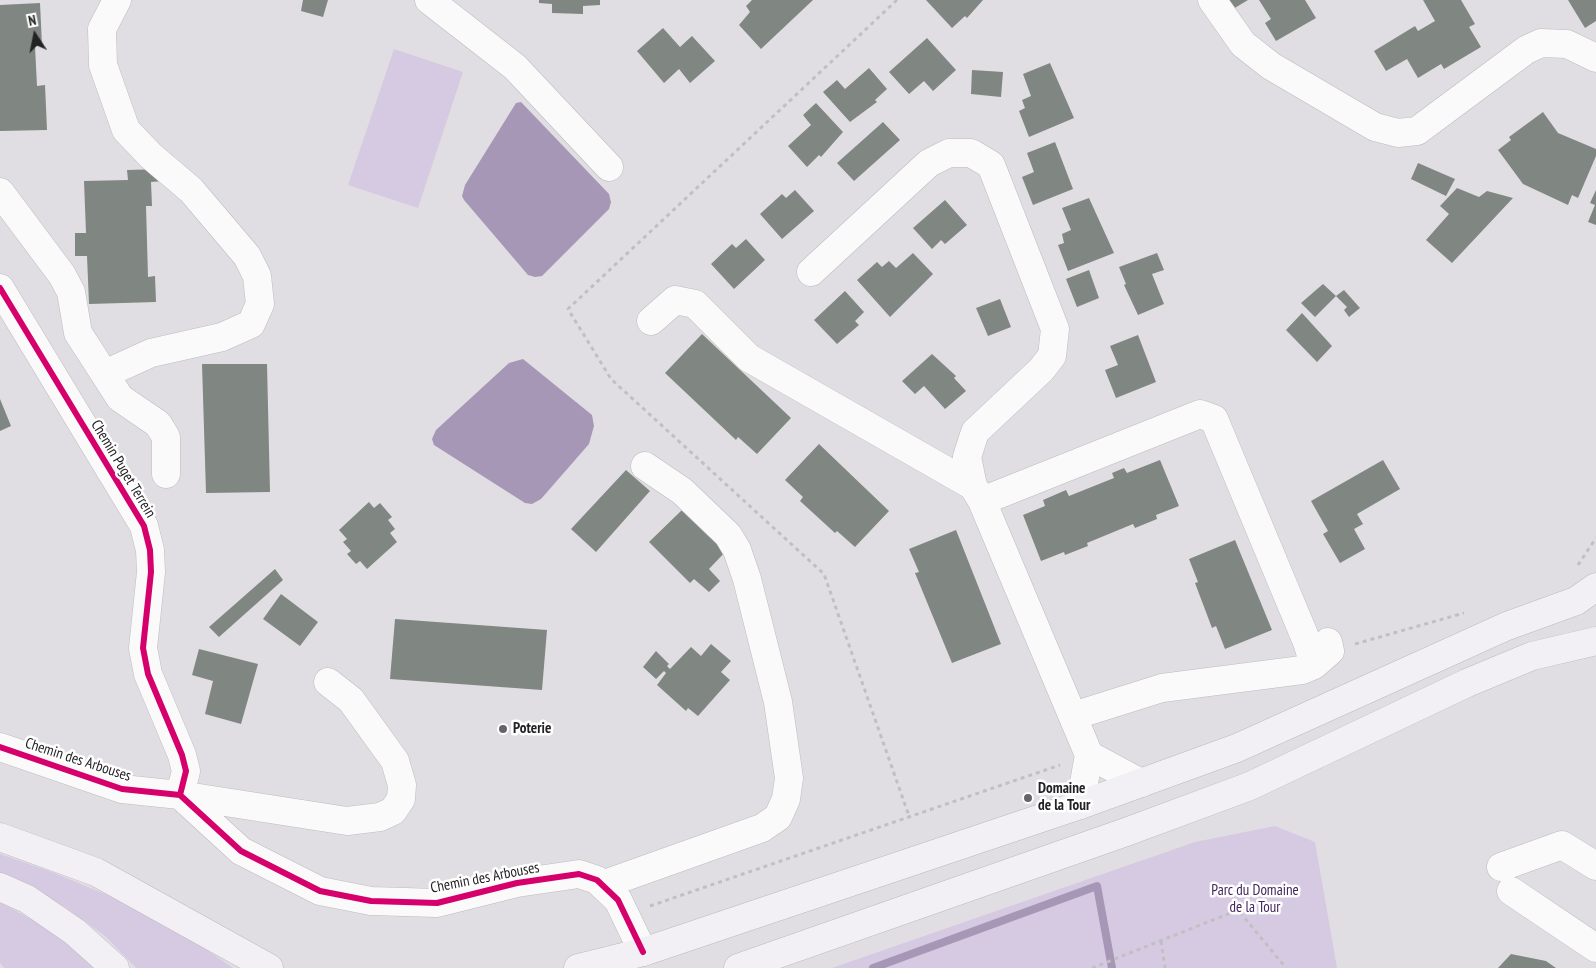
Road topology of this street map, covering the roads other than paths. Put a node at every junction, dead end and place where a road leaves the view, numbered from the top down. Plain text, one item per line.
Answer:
1 (117, 0) edge
2 (429, 0) edge
3 (1212, 0) edge
4 (1596, 58) edge
5 (609, 167) dead end
6 (0, 192) edge
7 (811, 272) dead end
8 (0, 288) edge
9 (651, 320) dead end
10 (105, 374) junction
11 (645, 466) dead end
12 (166, 474) dead end
13 (978, 493) junction
14 (1596, 587) edge
15 (1596, 641) edge
16 (328, 682) dead end
17 (1073, 716) junction
18 (0, 747) edge
19 (1089, 755) junction
20 (1141, 783) junction
21 (180, 795) junction
22 (1080, 805) junction
23 (0, 837) edge
24 (1596, 866) edge
25 (1501, 867) dead end
26 (602, 885) junction
27 (0, 886) edge
28 (1511, 892) dead end
29 (1596, 948) edge
30 (643, 952) junction
31 (115, 968) edge
32 (269, 968) edge
33 (578, 968) edge
34 (738, 968) edge

1 - 10 street
2 - 5 street
3 - 4 street
6 - 10 street
7 - 13 street
8 - 21 street, Chemin Puget Terrein
9 - 13 street
10 - 12 street
11 - 26 street
13 - 17 street
13 - 17 street
14 - 20 main road
15 - 34 main road
16 - 21 street
17 - 19 street
18 - 21 street, Chemin des Arbouses
19 - 20 street
19 - 22 street
20 - 22 main road
21 - 26 street, Chemin des Arbouses
22 - 30 main road
23 - 32 main road
24 - 25 street
26 - 30 street, Chemin des Arbouses
27 - 31 main road
28 - 29 street
30 - 33 main road

